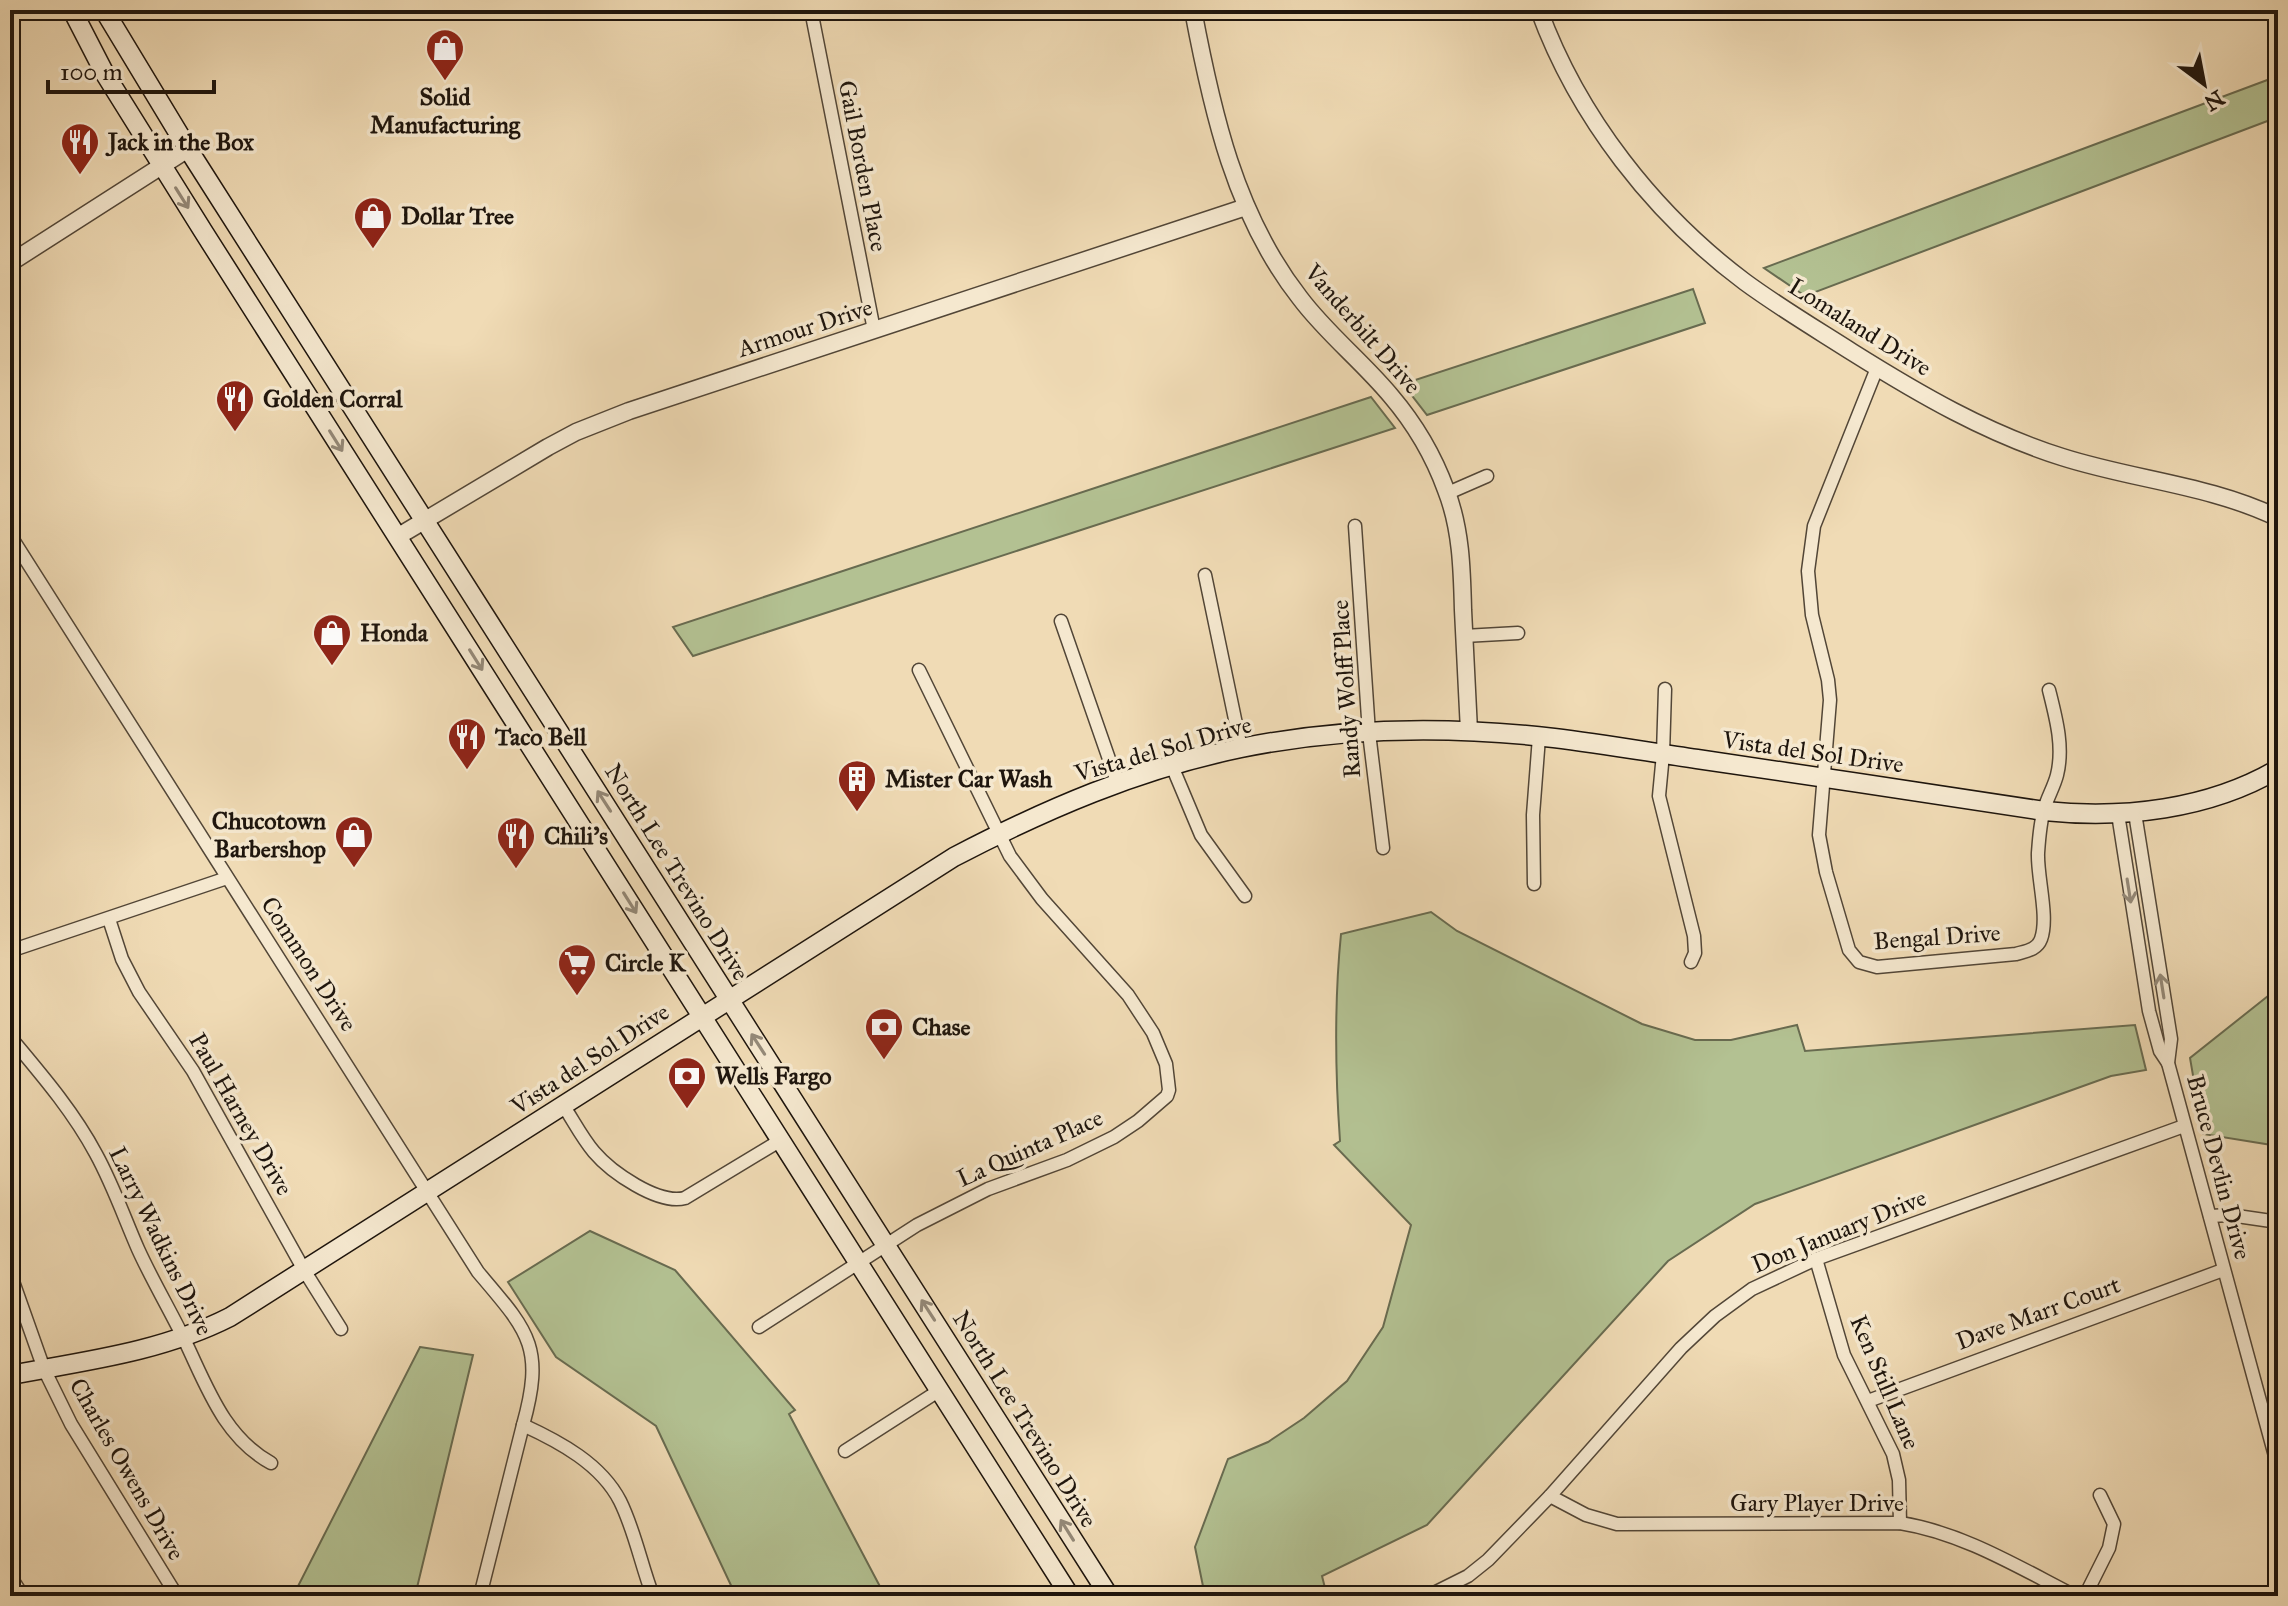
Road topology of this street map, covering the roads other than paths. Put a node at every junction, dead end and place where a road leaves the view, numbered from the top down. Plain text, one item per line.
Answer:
1 (72, 10) edge
2 (104, 10) edge
3 (811, 10) edge
4 (1193, 10) edge
5 (1539, 10) edge
6 (188, 149) junction
7 (162, 166) junction
8 (1246, 207) junction
9 (10, 263) edge
10 (302, 327) junction
11 (874, 330) junction
12 (274, 343) junction
13 (1877, 368) junction
14 (1487, 476) dead end
15 (1448, 493) junction
16 (2278, 518) edge
17 (425, 520) junction
18 (1355, 526) dead end
19 (10, 535) edge
20 (397, 537) junction
21 (1205, 575) dead end
22 (1061, 621) dead end
23 (1518, 633) dead end
24 (1464, 636) junction
25 (919, 670) dead end
26 (1665, 689) dead end
27 (2049, 690) dead end
28 (1469, 731) junction
29 (1369, 733) junction
30 (563, 736) junction
31 (1539, 737) junction
32 (1241, 748) junction
33 (536, 754) junction
34 (1663, 754) junction
35 (1172, 766) junction
36 (2278, 769) edge
37 (1822, 777) junction
38 (1117, 782) junction
39 (2044, 811) junction
40 (2126, 814) junction
41 (1001, 833) junction
42 (1383, 848) dead end
43 (227, 878) junction
44 (1534, 884) dead end
45 (1245, 896) dead end
46 (109, 919) junction
47 (10, 951) edge
48 (1691, 962) dead end
49 (730, 1000) junction
50 (702, 1016) junction
51 (10, 1037) edge
52 (563, 1105) junction
53 (2184, 1126) junction
54 (781, 1140) junction
55 (427, 1192) junction
56 (2210, 1216) junction
57 (2278, 1222) edge
58 (886, 1245) junction
59 (1816, 1259) junction
60 (859, 1263) junction
61 (304, 1270) junction
62 (2223, 1270) junction
63 (10, 1273) edge
64 (759, 1327) dead end
65 (341, 1329) dead end
66 (184, 1338) junction
67 (44, 1369) junction
68 (10, 1375) edge
69 (940, 1390) junction
70 (1868, 1401) junction
71 (523, 1425) junction
72 (845, 1451) dead end
73 (271, 1463) dead end
74 (2278, 1467) edge
75 (2100, 1495) dead end
76 (1550, 1496) junction
77 (1900, 1523) junction
78 (10, 1576) edge
79 (23, 1596) edge
80 (177, 1596) edge
81 (480, 1596) edge
82 (653, 1596) edge
83 (1070, 1596) edge
84 (1109, 1596) edge
85 (1428, 1596) edge
86 (2075, 1596) edge
87 (2085, 1596) edge

1 - 7 main road
2 - 6 main road, North Lee Trevino Drive
3 - 11 street, Gail Borden Place
4 - 8 street, Vanderbilt Drive
5 - 13 street, Lomaland Drive
6 - 7 street
6 - 10 main road, North Lee Trevino Drive
7 - 9 street
7 -> 12 main road
8 - 11 street, Armour Drive
8 - 15 street, Vanderbilt Drive
10 - 12 main road
10 - 17 main road, North Lee Trevino Drive
11 - 17 street, Armour Drive
12 -> 20 main road
13 - 16 street, Lomaland Drive
13 - 37 street, Bengal Drive
14 - 15 street
15 - 24 street, Vanderbilt Drive
17 - 20 street, Armour Drive
17 - 30 main road, North Lee Trevino Drive
18 - 29 street, Randy Wolff Place
19 - 43 street, Common Drive
20 -> 33 main road
21 - 32 street
22 - 38 street
23 - 24 street
24 - 28 street, Vanderbilt Drive
25 - 41 street
26 - 34 street
27 - 39 street, Bengal Drive
28 - 29 main road, Vista del Sol Drive
28 - 31 main road, Vista del Sol Drive
29 - 32 main road, Vista del Sol Drive
29 - 42 street, Randy Wolff Place
30 - 33 main road
49 -> 30 main road, North Lee Trevino Drive
31 - 34 main road, Vista del Sol Drive
31 - 44 street
32 - 35 main road, Vista del Sol Drive
33 -> 50 main road
34 - 37 main road, Vista del Sol Drive
34 - 48 street
35 - 38 main road, Vista del Sol Drive
35 - 45 street
36 - 40 main road, Vista del Sol Drive
37 - 39 main road, Vista del Sol Drive
37 - 39 street, Bengal Drive
38 - 41 main road, Vista del Sol Drive
39 - 40 main road, Vista del Sol Drive
40 - 53 street, Bruce Devlin Drive
41 - 49 main road, Vista del Sol Drive
41 - 58 street, La Quinta Place
43 - 46 street
43 - 55 street, Common Drive
46 - 47 street
46 - 61 street, Paul Harney Drive
49 - 50 main road, Vista del Sol Drive
58 -> 49 main road, North Lee Trevino Drive
50 - 52 main road, Vista del Sol Drive
50 - 54 main road
51 - 66 street, Larry Wadkins Drive
52 - 54 street
52 - 55 main road, Vista del Sol Drive
53 - 56 street, Bruce Devlin Drive
53 - 59 street, Don January Drive
54 - 60 main road
55 - 61 main road, Vista del Sol Drive
55 - 71 street, Common Drive
56 - 57 street
56 - 62 street, Bruce Devlin Drive
58 - 60 street, La Quinta Place
84 -> 58 main road, North Lee Trevino Drive
59 - 70 street, Ken Still Lane
59 - 76 street, Don January Drive
60 - 64 street, La Quinta Place
60 - 69 main road
61 - 65 street, Paul Harney Drive
61 - 66 main road, Vista del Sol Drive
62 - 70 street, Dave Marr Court
62 - 74 street, Bruce Devlin Drive
63 - 67 street, Charles Owens Drive
66 - 67 main road, Vista del Sol Drive
66 - 73 street, Larry Wadkins Drive
67 - 68 main road, Vista del Sol Drive
67 - 80 street, Charles Owens Drive
69 - 72 street
69 - 83 main road
70 - 77 street, Ken Still Lane
71 - 81 street, Common Drive
71 - 82 street
75 - 87 street
76 - 77 street, Gary Player Drive
76 - 85 street, Don January Drive
77 - 86 street, Gary Player Drive
78 - 79 street

